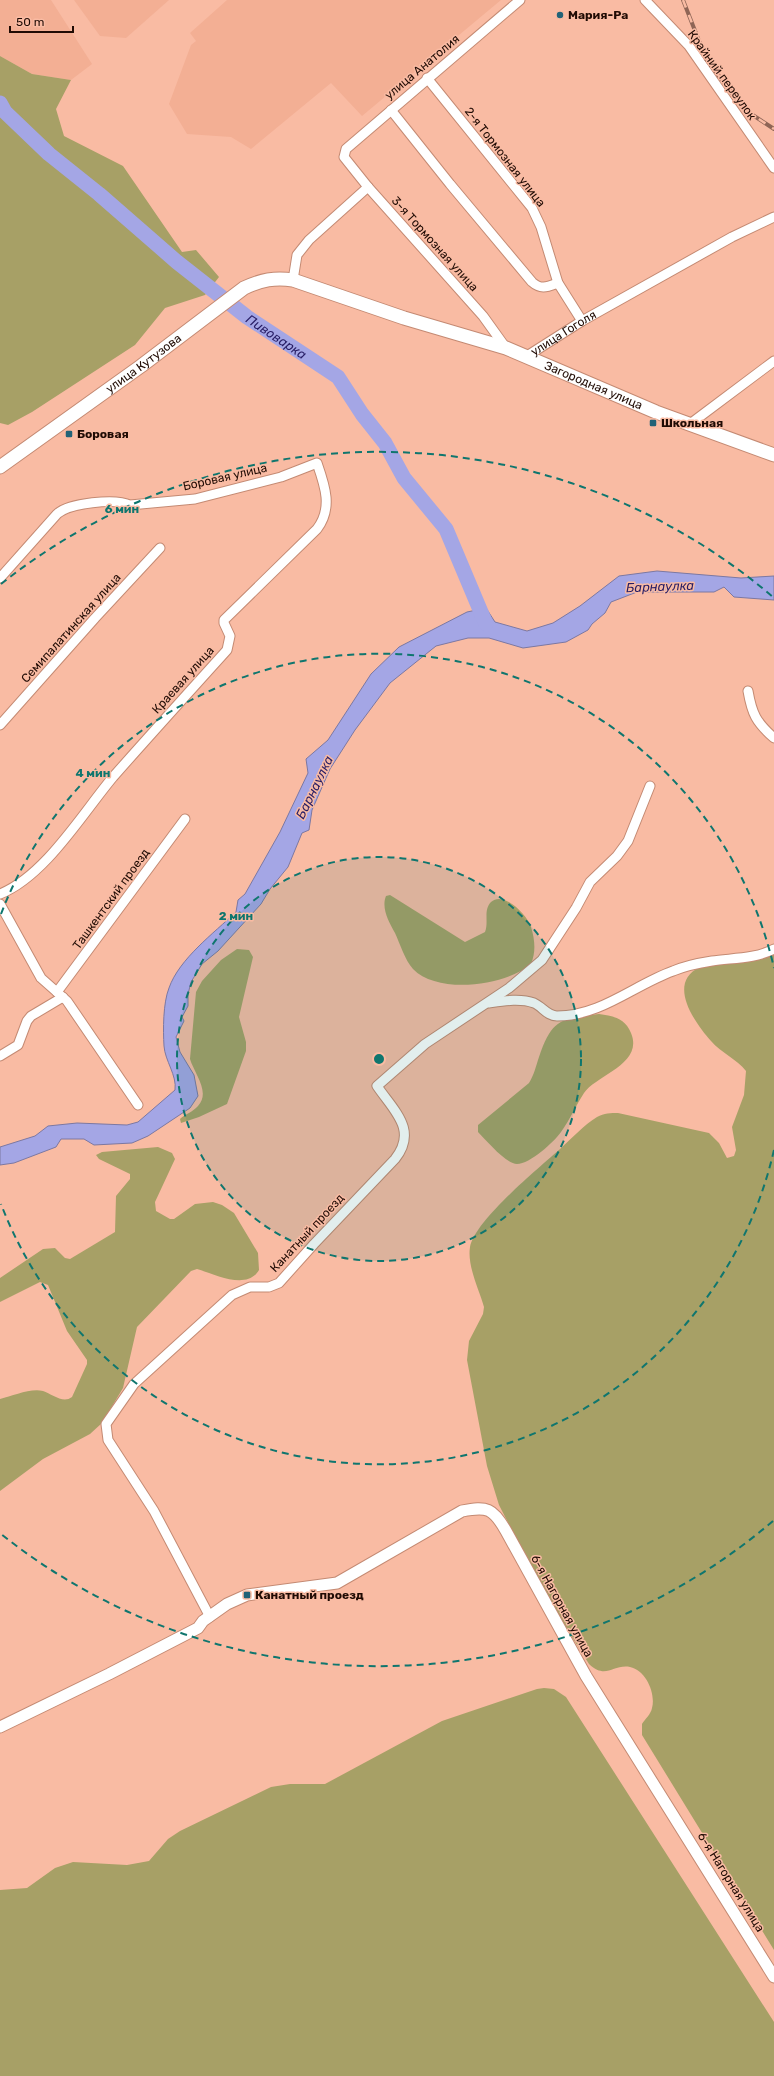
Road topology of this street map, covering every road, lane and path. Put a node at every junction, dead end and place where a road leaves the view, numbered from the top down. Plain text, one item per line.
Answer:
1 (520, 0) edge
2 (645, 0) edge
3 (427, 78) junction
4 (391, 110) junction
5 (344, 157) joint
6 (774, 168) edge
7 (368, 187) junction
8 (774, 217) edge
9 (294, 280) junction
10 (558, 283) junction
11 (582, 321) junction
12 (506, 348) junction
13 (527, 356) junction
14 (774, 361) edge
15 (690, 424) junction
16 (774, 455) edge
17 (317, 463) joint
18 (0, 467) edge
19 (160, 548) dead end
20 (0, 578) edge
21 (748, 691) dead end
22 (0, 725) edge
23 (774, 738) edge
24 (650, 786) dead end
25 (185, 819) dead end
26 (0, 894) edge
27 (0, 904) edge
28 (774, 948) edge
29 (60, 995) junction
30 (486, 1003) junction
31 (0, 1056) edge
32 (138, 1105) dead end
33 (210, 1617) junction
34 (0, 1727) edge
35 (774, 1977) edge

1 - 3 street, улица Анатолия
2 - 6 street, Крайний переулок
3 - 4 street, улица Анатолия
3 - 10 street, 2-я Тормозная улица
4 - 5 street, улица Анатолия
4 - 10 street
5 - 7 street, 3-я Тормозная улица
7 - 9 street
7 - 12 street, 3-я Тормозная улица
8 - 11 street, улица Гоголя
9 - 12 main road, улица Гоголя
9 - 18 main road, улица Кутузова
10 - 11 street, 2-я Тормозная улица
11 - 13 street, улица Гоголя
12 - 13 main road, улица Гоголя
13 - 15 main road, Загородная улица
14 - 15 street
15 - 16 main road, Загородная улица
17 - 20 street, Боровая улица
17 - 26 street, Краевая улица
19 - 22 street, Семипалатинская улица
21 - 23 street
24 - 30 street, Канатный проезд
25 - 29 street, Ташкентский проезд
27 - 29 street
28 - 30 street, Канатный проезд
29 - 31 street, Ташкентский проезд
29 - 32 street
30 - 33 street, Канатный проезд
33 - 34 street
33 - 35 street, 6-я Нагорная улица

